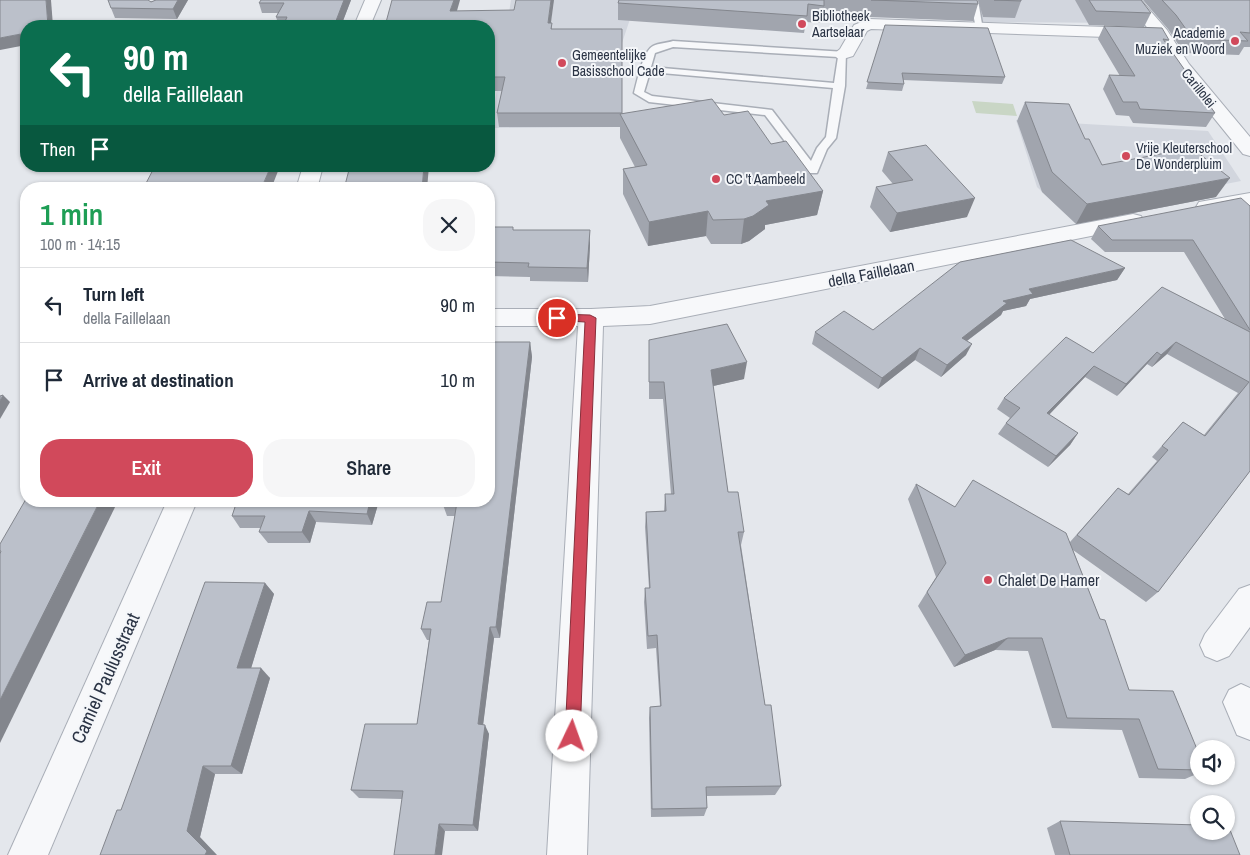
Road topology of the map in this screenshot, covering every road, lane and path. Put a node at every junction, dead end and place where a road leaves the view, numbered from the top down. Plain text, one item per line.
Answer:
1 (373, 0) edge
2 (974, 0) edge
3 (1133, 0) edge
4 (365, 20) edge
5 (980, 28) junction
6 (1161, 34) junction
7 (843, 54) junction
8 (645, 69) junction
9 (840, 86) junction
10 (1250, 150) edge
11 (1250, 199) edge
12 (1190, 210) edge
13 (1152, 218) edge
14 (495, 317) edge
15 (590, 318) junction
16 (179, 507) edge
17 (1250, 600) edge
18 (1217, 645) dead end
19 (28, 855) edge
20 (567, 855) edge

1 - 4 street
2 - 5 lane
3 - 6 street, Carillolei
5 - 6 street
5 - 7 street
6 - 10 street, Carillolei
7 - 8 lane
7 - 9 lane
8 - 9 lane
8 - 9 lane
11 - 12 street
13 - 15 street, della Faillelaan
14 - 15 street, della Faillelaan
15 - 20 street
16 - 19 street, Camiel Paulusstraat
17 - 18 street

